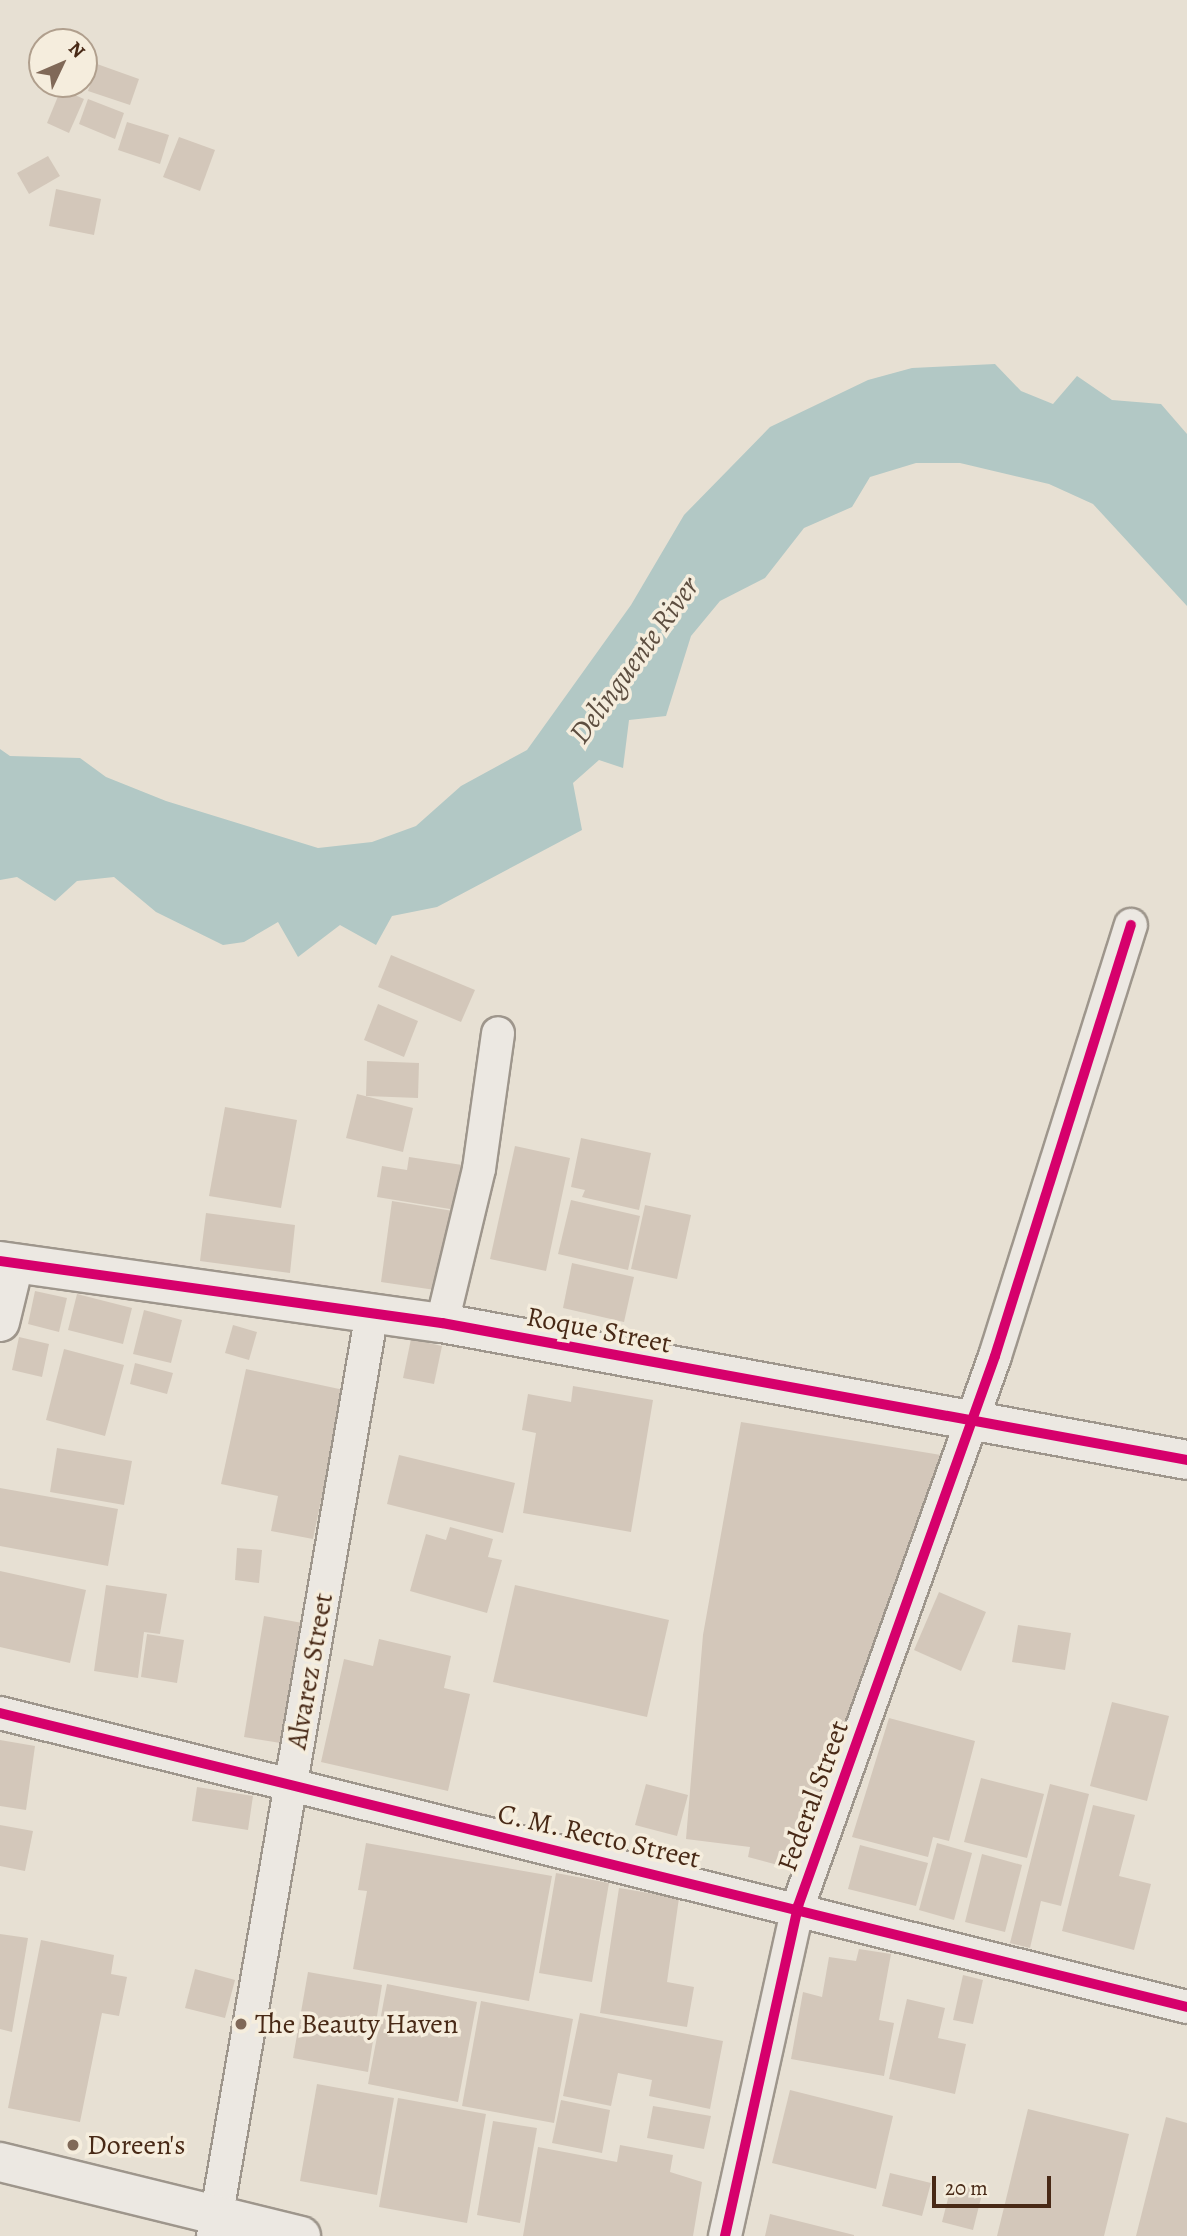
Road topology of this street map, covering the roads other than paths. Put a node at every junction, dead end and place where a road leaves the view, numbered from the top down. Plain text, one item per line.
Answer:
1 (1130, 925) dead end
2 (498, 1032) dead end
3 (7, 1263) edge
4 (372, 1313) junction
5 (0, 1322) edge
6 (442, 1323) junction
7 (972, 1423) junction
8 (1187, 1460) edge
9 (0, 1713) edge
10 (289, 1787) junction
11 (798, 1906) junction
12 (1187, 2007) edge
13 (0, 2162) edge
14 (214, 2226) edge
15 (301, 2236) edge
16 (725, 2236) edge

1 - 7 street, Federal Street
2 - 6 street
3 - 4 street, Roque Street
3 - 5 street
4 - 6 street, Roque Street
4 - 10 street, Alvarez Street
6 - 7 street, Roque Street
7 - 8 street, Roque Street
7 - 11 street, Federal Street
9 - 10 street, C. M. Recto Street
10 - 11 street, C. M. Recto Street
10 - 14 street, Alvarez Street
11 - 12 street, C. M. Recto Street
11 - 16 street, Federal Street
13 - 14 street
14 - 15 street

